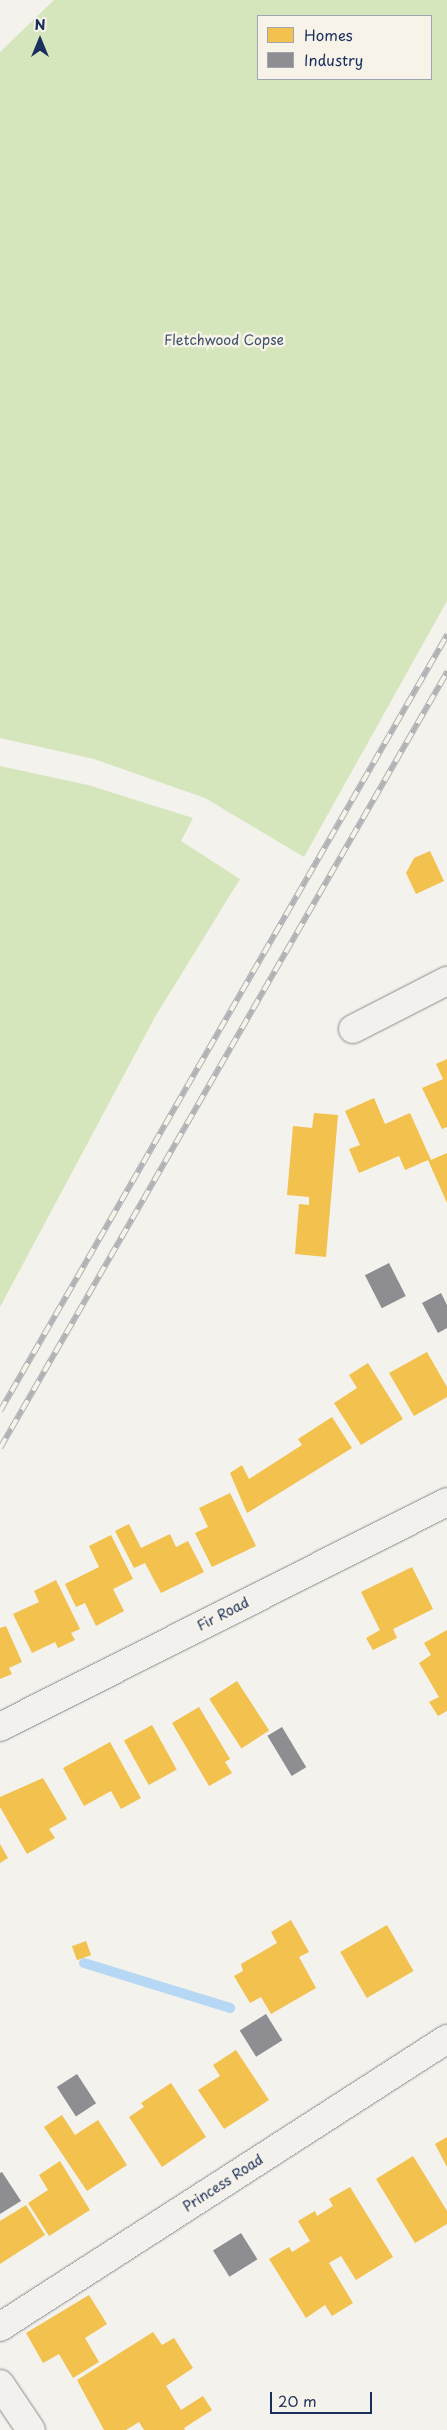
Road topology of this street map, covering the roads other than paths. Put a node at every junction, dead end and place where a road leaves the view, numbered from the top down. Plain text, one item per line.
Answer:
1 (447, 981) edge
2 (353, 1029) dead end
3 (447, 1502) edge
4 (0, 1726) edge
5 (447, 2039) edge
6 (0, 2327) edge
7 (0, 2384) edge
8 (31, 2430) edge

1 - 2 street
3 - 4 street, Fir Road
5 - 6 street, Princess Road
7 - 8 street

